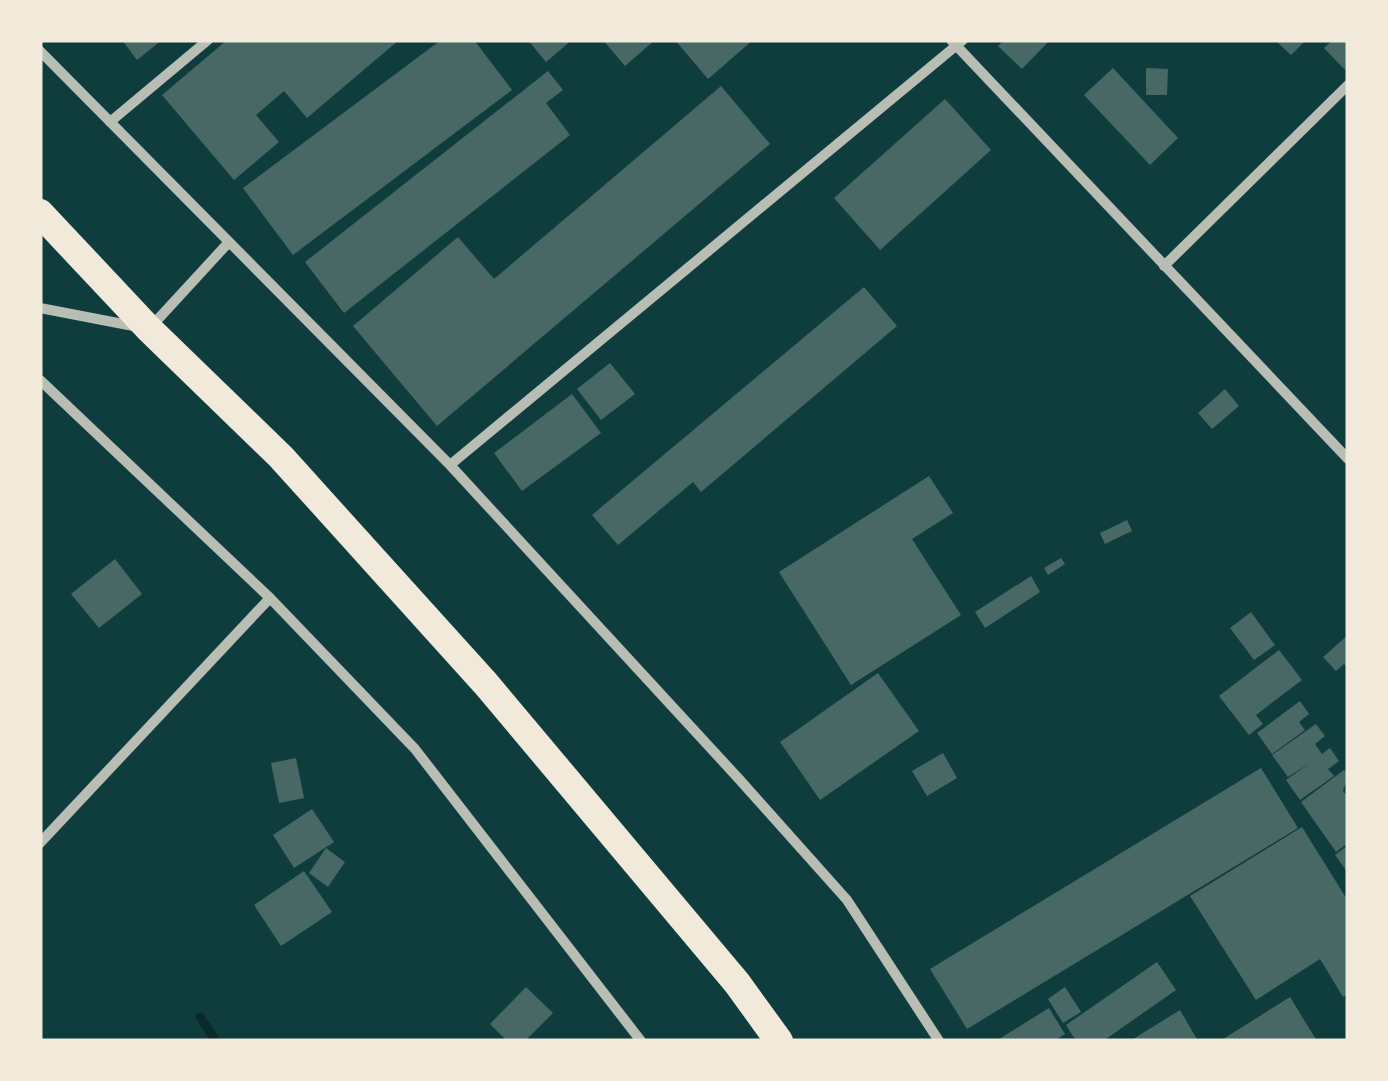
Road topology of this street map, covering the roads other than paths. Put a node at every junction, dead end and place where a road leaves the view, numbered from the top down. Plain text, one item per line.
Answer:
1 (208, 40) edge
2 (957, 42) edge
3 (40, 51) edge
4 (1348, 85) edge
5 (110, 122) junction
6 (40, 213) edge
7 (229, 242) junction
8 (1164, 266) junction
9 (40, 308) edge
10 (148, 329) junction
11 (40, 380) edge
12 (1348, 459) edge
13 (450, 465) junction
14 (270, 598) junction
15 (40, 843) edge
16 (641, 1041) edge
17 (779, 1041) edge
18 (940, 1041) edge

1 - 5 street
2 - 8 street
2 - 13 street
3 - 5 street
4 - 8 street
5 - 7 street
6 - 10 highway
7 - 10 street
7 - 13 street
8 - 12 street
9 - 10 street
10 - 17 highway
11 - 14 street
13 - 18 street
14 - 15 street
14 - 16 street

